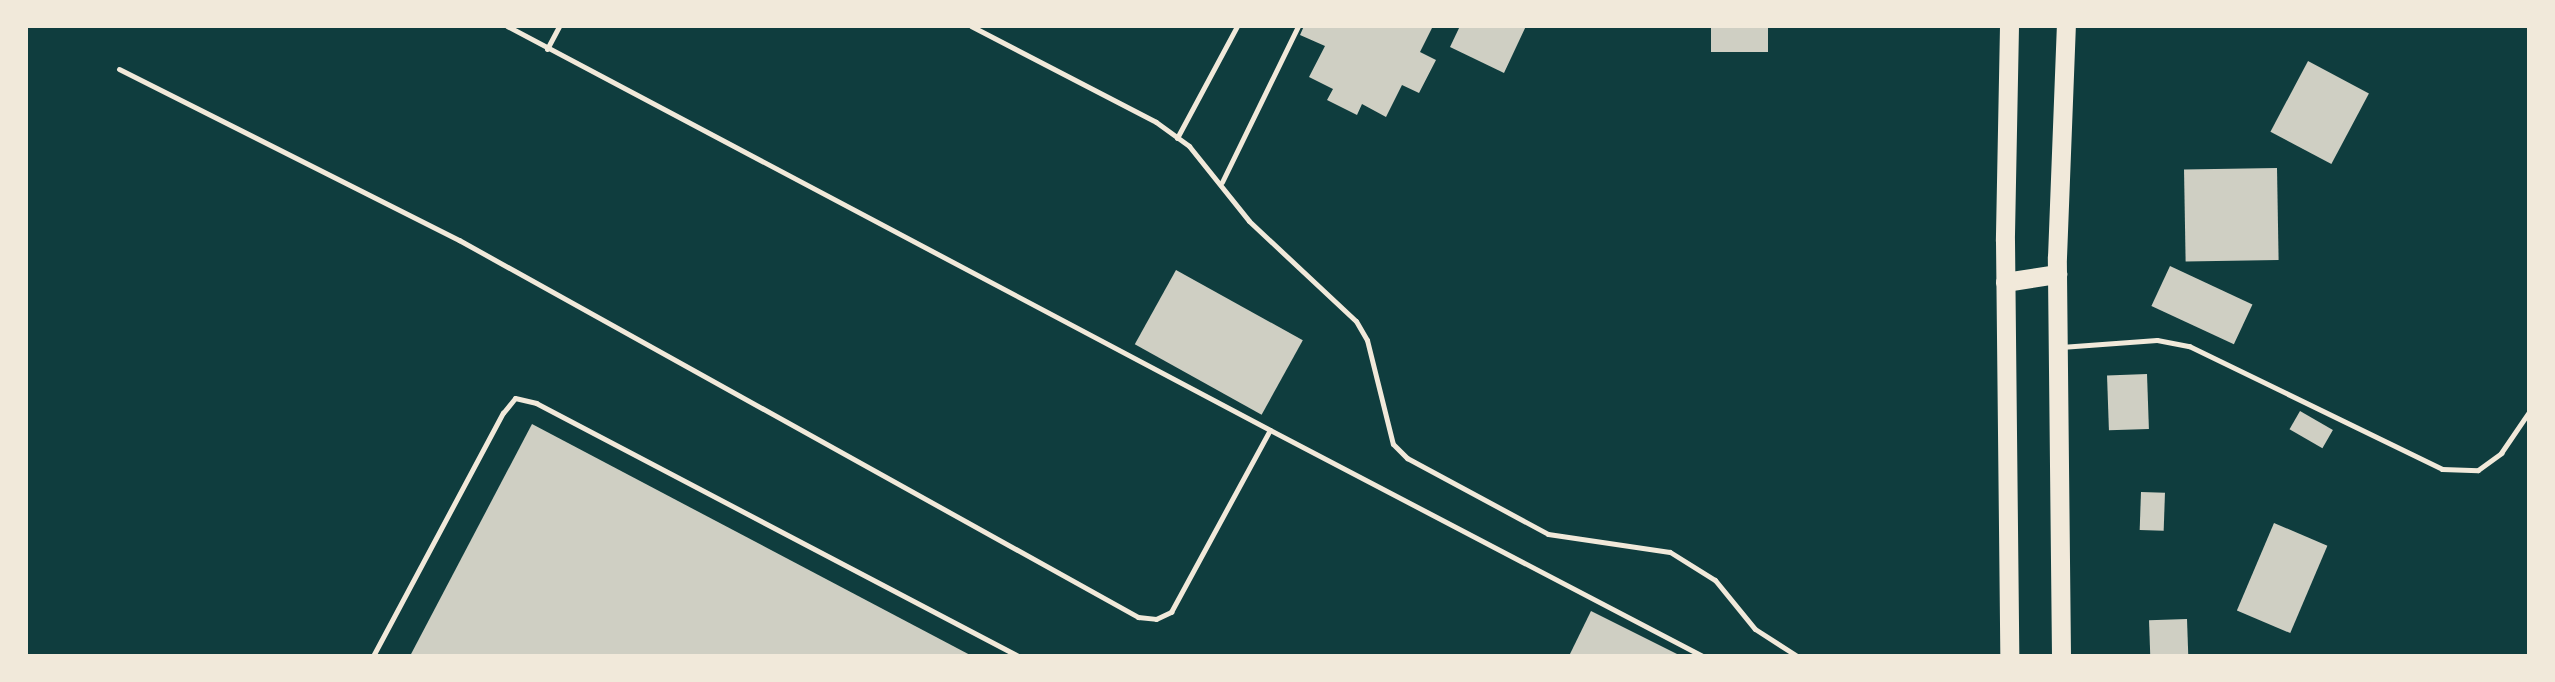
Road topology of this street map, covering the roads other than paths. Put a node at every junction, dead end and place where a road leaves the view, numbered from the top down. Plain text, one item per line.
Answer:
1 (507, 26) edge
2 (559, 26) edge
3 (971, 26) edge
4 (1237, 26) edge
5 (1297, 26) edge
6 (2009, 26) edge
7 (2066, 26) edge
8 (547, 49) junction
9 (119, 69) dead end
10 (1177, 138) junction
11 (1222, 182) junction
12 (2057, 274) junction
13 (2005, 282) junction
14 (2058, 347) junction
15 (2529, 412) edge
16 (1269, 430) junction
17 (373, 656) edge
18 (1018, 656) edge
19 (1703, 656) edge
20 (1797, 656) edge
21 (2009, 656) edge
22 (2061, 656) edge

1 - 8 lane
2 - 8 lane
3 - 10 lane
4 - 10 lane
5 - 11 lane
6 - 13 highway
7 - 12 highway
8 - 16 lane
9 - 16 lane
10 - 11 lane
11 - 20 lane
12 - 13 highway
12 - 14 highway
13 - 21 highway
14 - 15 lane
14 - 22 highway
16 - 19 lane
17 - 18 lane

